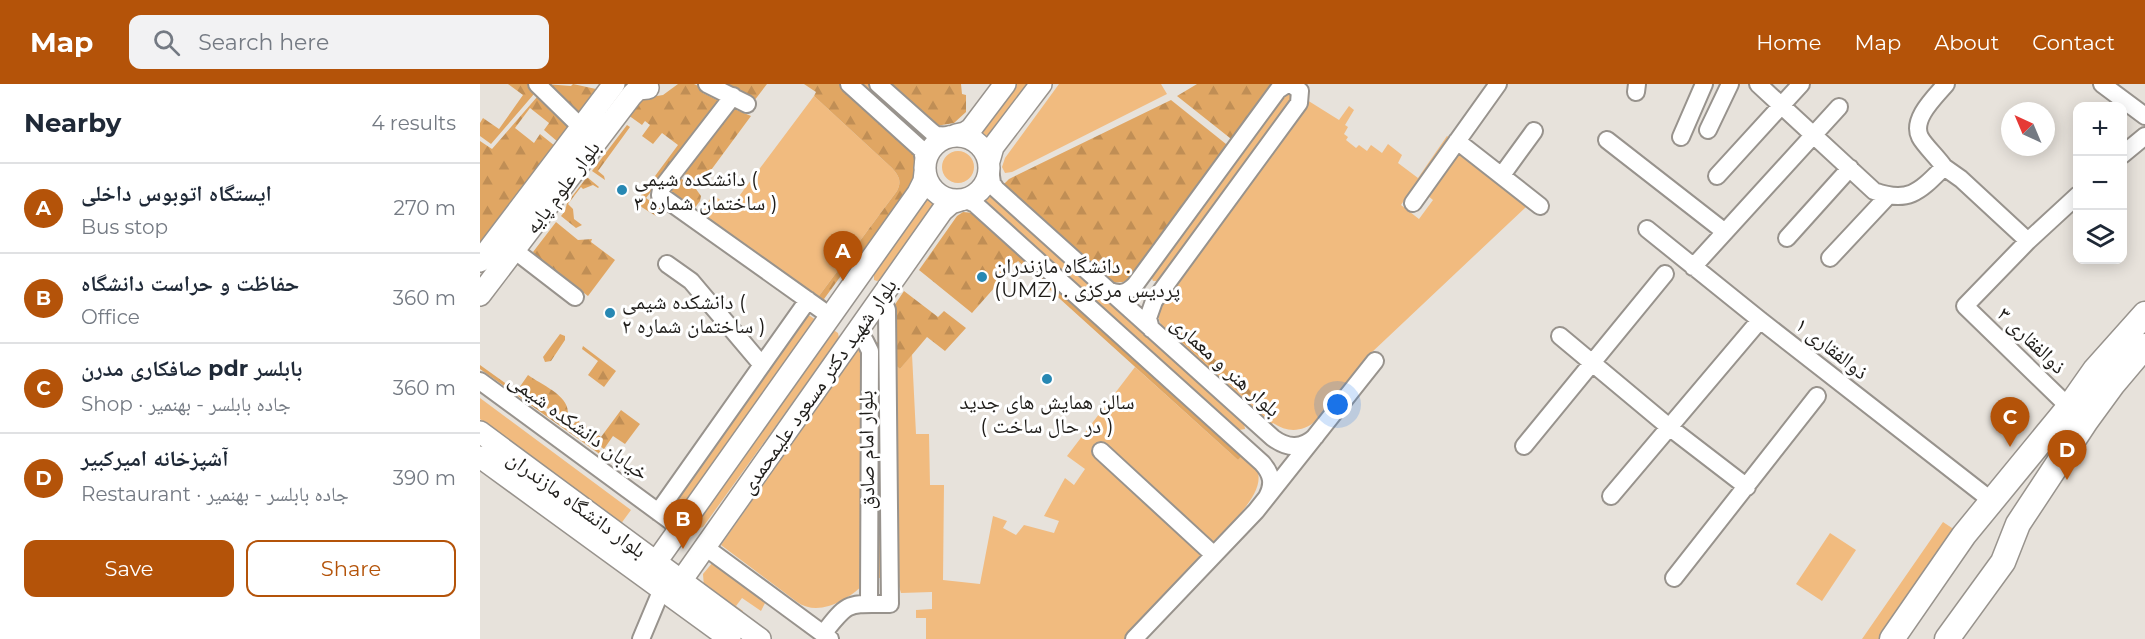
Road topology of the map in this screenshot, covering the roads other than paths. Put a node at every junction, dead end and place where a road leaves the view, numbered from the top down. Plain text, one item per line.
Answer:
1 (537, 84) edge
2 (614, 84) edge
3 (707, 84) edge
4 (849, 84) edge
5 (878, 84) edge
6 (1005, 84) edge
7 (1041, 84) edge
8 (1289, 84) edge
9 (1498, 84) edge
10 (1704, 84) edge
11 (1730, 84) edge
12 (1758, 84) edge
13 (1802, 84) edge
14 (1946, 84) edge
15 (2102, 84) edge
16 (648, 85) edge
17 (1782, 105) junction
18 (1839, 107) dead end
19 (2145, 116) edge
20 (582, 128) junction
21 (1708, 129) dead end
22 (1534, 131) dead end
23 (954, 135) junction
24 (1814, 135) junction
25 (2145, 135) edge
26 (1681, 136) dead end
27 (1606, 140) dead end
28 (1457, 141) junction
29 (2127, 151) edge
30 (990, 165) junction
31 (1944, 167) junction
32 (925, 168) junction
33 (1850, 168) junction
34 (1502, 175) junction
35 (1717, 176) dead end
36 (1887, 196) junction
37 (962, 200) junction
38 (2073, 200) edge
39 (1413, 203) dead end
40 (1540, 206) dead end
41 (1647, 229) dead end
42 (1725, 232) junction
43 (1787, 238) dead end
44 (513, 240) junction
45 (2028, 241) junction
46 (1830, 258) dead end
47 (480, 261) edge
48 (667, 264) dead end
49 (1693, 267) junction
50 (1665, 274) dead end
51 (855, 282) junction
52 (1108, 290) junction
53 (480, 294) edge
54 (574, 297) dead end
55 (879, 299) junction
56 (808, 300) junction
57 (2145, 314) edge
58 (830, 316) junction
59 (1760, 320) junction
60 (1151, 329) junction
61 (855, 333) junction
62 (1560, 336) dead end
63 (2145, 346) edge
64 (1375, 362) dead end
65 (1593, 364) junction
66 (762, 365) junction
67 (480, 381) edge
68 (1817, 396) dead end
69 (2069, 407) junction
70 (1669, 427) junction
71 (480, 432) edge
72 (1316, 436) junction
73 (1524, 446) dead end
74 (1101, 451) dead end
75 (480, 457) edge
76 (1747, 487) junction
77 (1611, 496) dead end
78 (1267, 497) junction
79 (1992, 501) junction
80 (658, 512) junction
81 (680, 528) junction
82 (705, 547) junction
83 (1214, 555) junction
84 (656, 562) junction
85 (1674, 578) dead end
86 (671, 585) junction
87 (869, 604) junction
88 (826, 636) edge
89 (641, 639) edge
90 (730, 639) edge
91 (760, 639) edge
92 (1134, 639) edge
93 (1892, 639) edge
94 (1947, 639) edge

1 - 20 street
2 - 20 main road, بلوار علوم پایه
3 - 56 street
4 - 32 street
5 - 23 street
6 - 23 main road
7 - 30 main road
8 - 52 street
8 - 60 street
9 - 28 street
10 - 26 street
11 - 21 street
12 - 17 street
13 - 17 street
14 - 31 street
15 - 19 street
16 - 44 main road, بلوار علوم پایه
17 - 24 street
17 - 35 street
18 - 24 street
20 - 44 main road, بلوار علوم پایه
22 - 34 street
23 - 30 main road
23 - 32 main road
24 - 33 street
24 - 42 street
25 - 29 street
27 - 42 street
28 - 34 street
28 - 39 street
30 - 37 main road
30 - 52 street, بلوار هنر و معماری
31 - 36 street
31 - 45 street
32 - 37 main road
32 - 51 main road, بلوار شهید دکتر مسعود علیمحمدی
33 - 36 street
33 - 43 street
34 - 40 street
36 - 46 street
37 - 55 main road, بلوار شهید دکتر مسعود علیمحمدی
37 - 78 street
38 - 45 street
41 - 49 street, ذوالفقاری ۱
42 - 49 street
44 - 47 main road, بلوار علوم پایه
44 - 53 main road, بلوار علوم پایه
44 - 54 street
45 - 69 street, ذوالفقاری ۳
48 - 66 street
49 - 59 street, ذوالفقاری ۱
50 - 65 street
51 - 55 main road
51 - 58 main road, بلوار شهید دکتر مسعود علیمحمدی
52 - 60 street, بلوار هنر و معماری
55 - 61 main road, بلوار شهید دکتر مسعود علیمحمدی
55 - 87 street, بلوار امام صادق
56 - 58 street
56 - 66 street
57 - 69 highway
58 - 61 main road
58 - 81 main road, بلوار شهید دکتر مسعود علیمحمدی
59 - 70 street
59 - 79 street, ذوالفقاری ۱
60 - 72 street, بلوار هنر و معماری
61 - 82 main road, بلوار شهید دکتر مسعود علیمحمدی
61 - 87 street, بلوار امام صادق
62 - 65 street
63 - 94 highway
64 - 72 street
65 - 70 street
65 - 73 street
66 - 80 street
67 - 80 street, خیابان دانشکده شیمی
68 - 76 street
69 - 79 highway
70 - 76 street
70 - 77 street
71 - 84 main road, بلوار دانشگاه مازندران
72 - 78 street
74 - 83 street
75 - 86 main road, بلوار دانشگاه مازندران
76 - 85 street
78 - 83 street
79 - 93 highway
80 - 81 street, خیابان دانشکده شیمی
81 - 82 main road
81 - 84 main road, بلوار شهید دکتر مسعود علیمحمدی
82 - 86 main road, بلوار شهید دکتر مسعود علیمحمدی
82 - 88 street
83 - 92 street
84 - 86 main road, بلوار دانشگاه مازندران
86 - 89 street
86 - 90 main road, بلوار دانشگاه مازندران
86 - 91 main road, بلوار دانشگاه مازندران
87 - 88 street

